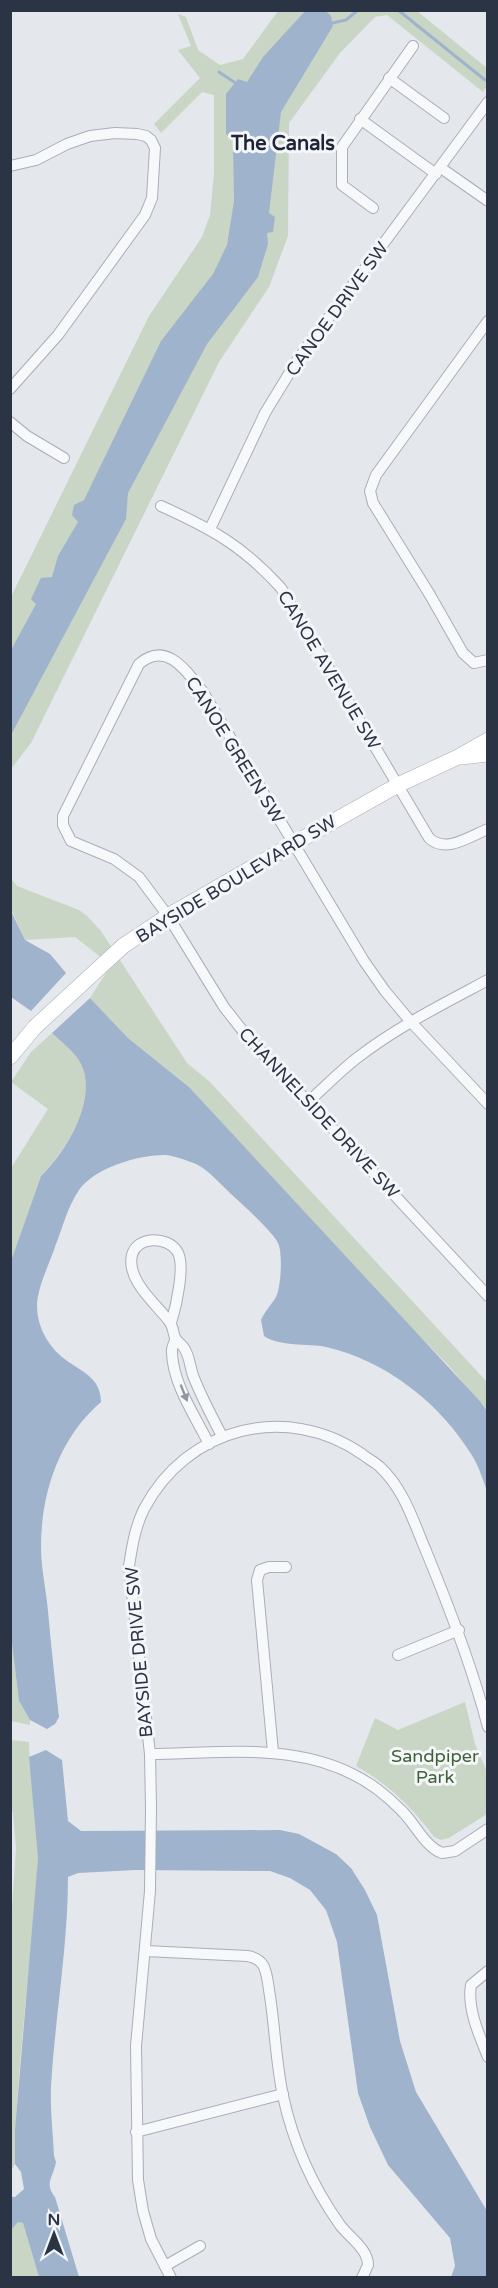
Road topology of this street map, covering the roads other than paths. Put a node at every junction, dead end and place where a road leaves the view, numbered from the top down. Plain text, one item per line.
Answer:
1 (413, 46) dead end
2 (389, 78) junction
3 (488, 102) edge
4 (444, 117) dead end
5 (360, 119) junction
6 (10, 166) edge
7 (438, 171) junction
8 (488, 201) edge
9 (373, 208) dead end
10 (488, 321) edge
11 (10, 389) edge
12 (10, 422) edge
13 (64, 458) dead end
14 (161, 506) dead end
15 (210, 529) junction
16 (488, 660) edge
17 (488, 740) edge
18 (488, 754) edge
19 (458, 757) junction
20 (398, 785) junction
21 (488, 829) edge
22 (293, 844) junction
23 (168, 916) junction
24 (488, 980) edge
25 (411, 1022) junction
26 (10, 1057) edge
27 (309, 1101) junction
28 (488, 1104) edge
29 (488, 1296) edge
30 (171, 1323) junction
31 (176, 1339) junction
32 (222, 1436) junction
33 (209, 1444) junction
34 (286, 1567) dead end
35 (459, 1630) junction
36 (398, 1655) dead end
37 (488, 1727) edge
38 (273, 1752) junction
39 (150, 1754) junction
40 (488, 1828) edge
41 (146, 1951) junction
42 (488, 1971) edge
43 (488, 2057) edge
44 (283, 2094) junction
45 (136, 2133) junction
46 (200, 2246) dead end
47 (165, 2266) junction
48 (171, 2277) edge
49 (362, 2277) edge

1 - 2 street
2 - 4 street
2 - 5 street
3 - 7 street, CANOE DRIVE SW
5 - 7 street
5 - 9 street
6 - 11 street
7 - 8 street
7 - 15 street, CANOE DRIVE SW
10 - 16 street
12 - 13 street
14 - 15 street, CANOE AVENUE SW
15 - 20 street, CANOE AVENUE SW
17 - 19 street, BAYSIDE BOULEVARD SW
18 - 19 street, BAYSIDE BOULEVARD SW
19 - 20 street, BAYSIDE BOULEVARD SW
20 - 21 street, CANOE AVENUE SW
20 - 22 street, BAYSIDE BOULEVARD SW
22 - 23 street, BAYSIDE BOULEVARD SW
22 - 23 street, CANOE GREEN SW
22 - 25 street
23 - 26 street, BAYSIDE BOULEVARD SW
23 - 27 street, CHANNELSIDE DRIVE SW
24 - 25 street
25 - 27 street
25 - 28 street
27 - 29 street, CHANNELSIDE DRIVE SW
30 - 30 street
30 - 31 street
31 - 32 street
31 -> 33 street
32 - 33 street, BAYSIDE DRIVE SW
32 - 35 street, BAYSIDE DRIVE SW
33 - 39 street, BAYSIDE DRIVE SW
34 - 38 street
35 - 36 street
35 - 37 street, BAYSIDE DRIVE SW
38 - 39 street
38 - 40 street
39 - 41 street, BAYSIDE DRIVE SW
41 - 44 street
41 - 45 street, BAYSIDE DRIVE SW
42 - 43 street
44 - 45 street
44 - 49 street
45 - 47 street, BAYSIDE DRIVE SW
46 - 47 street
47 - 48 street, BAYSIDE DRIVE SW

